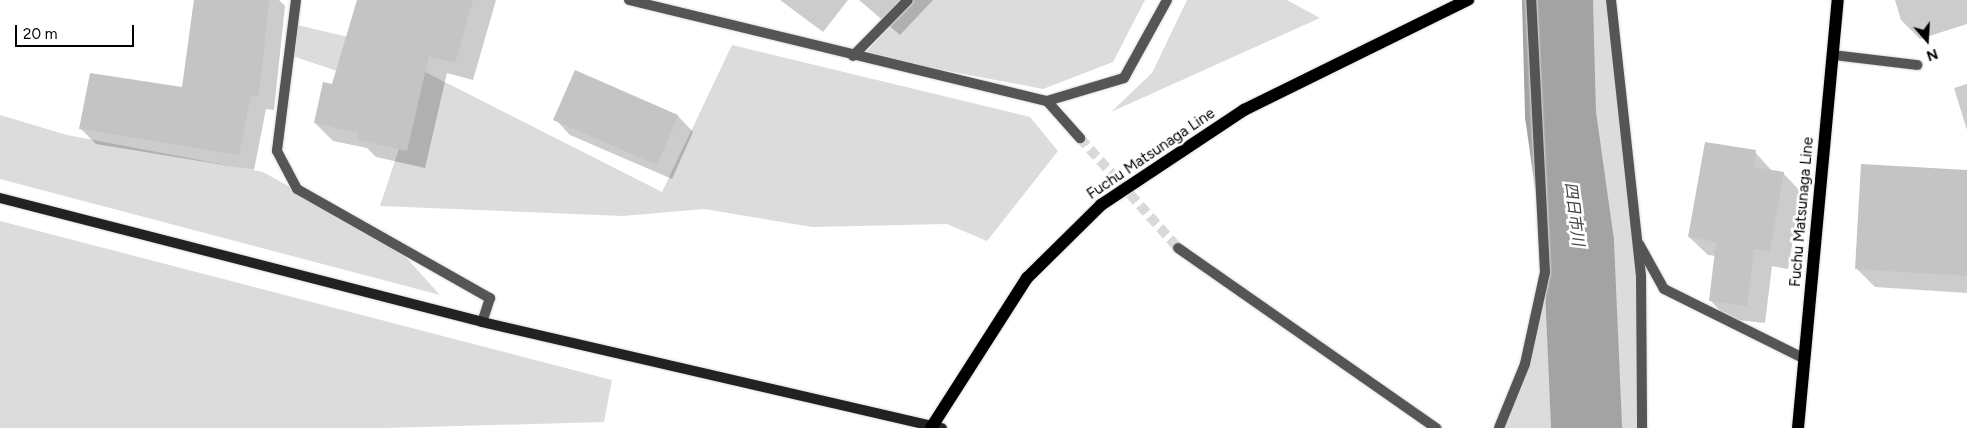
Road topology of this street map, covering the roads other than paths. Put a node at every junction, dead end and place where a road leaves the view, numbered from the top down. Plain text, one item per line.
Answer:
1 (296, 0) edge
2 (629, 0) edge
3 (908, 0) edge
4 (1167, 0) edge
5 (1468, 0) edge
6 (1531, 0) edge
7 (1611, 0) edge
8 (1838, 0) edge
9 (1833, 55) junction
10 (853, 56) junction
11 (1917, 65) dead end
12 (1047, 101) junction
13 (1080, 138) tunnel mouth
14 (0, 198) edge
15 (1636, 239) junction
16 (1178, 248) tunnel mouth
17 (482, 322) junction
18 (1805, 359) junction
19 (935, 427) edge
20 (1436, 428) edge
21 (1499, 428) edge
22 (1642, 428) edge
23 (1798, 428) edge

1 - 17 street
2 - 10 street
3 - 10 street
4 - 12 street
5 - 19 main road, Fuchu Matsunaga Line
6 - 21 street
7 - 15 street
8 - 9 main road, Fuchu Matsunaga Line
9 - 11 street
9 - 18 main road, Fuchu Matsunaga Line
10 - 12 street
12 - 13 street
14 - 17 street
15 - 18 street
15 - 22 street
16 - 20 street
17 - 19 street
18 - 23 main road, Fuchu Matsunaga Line

